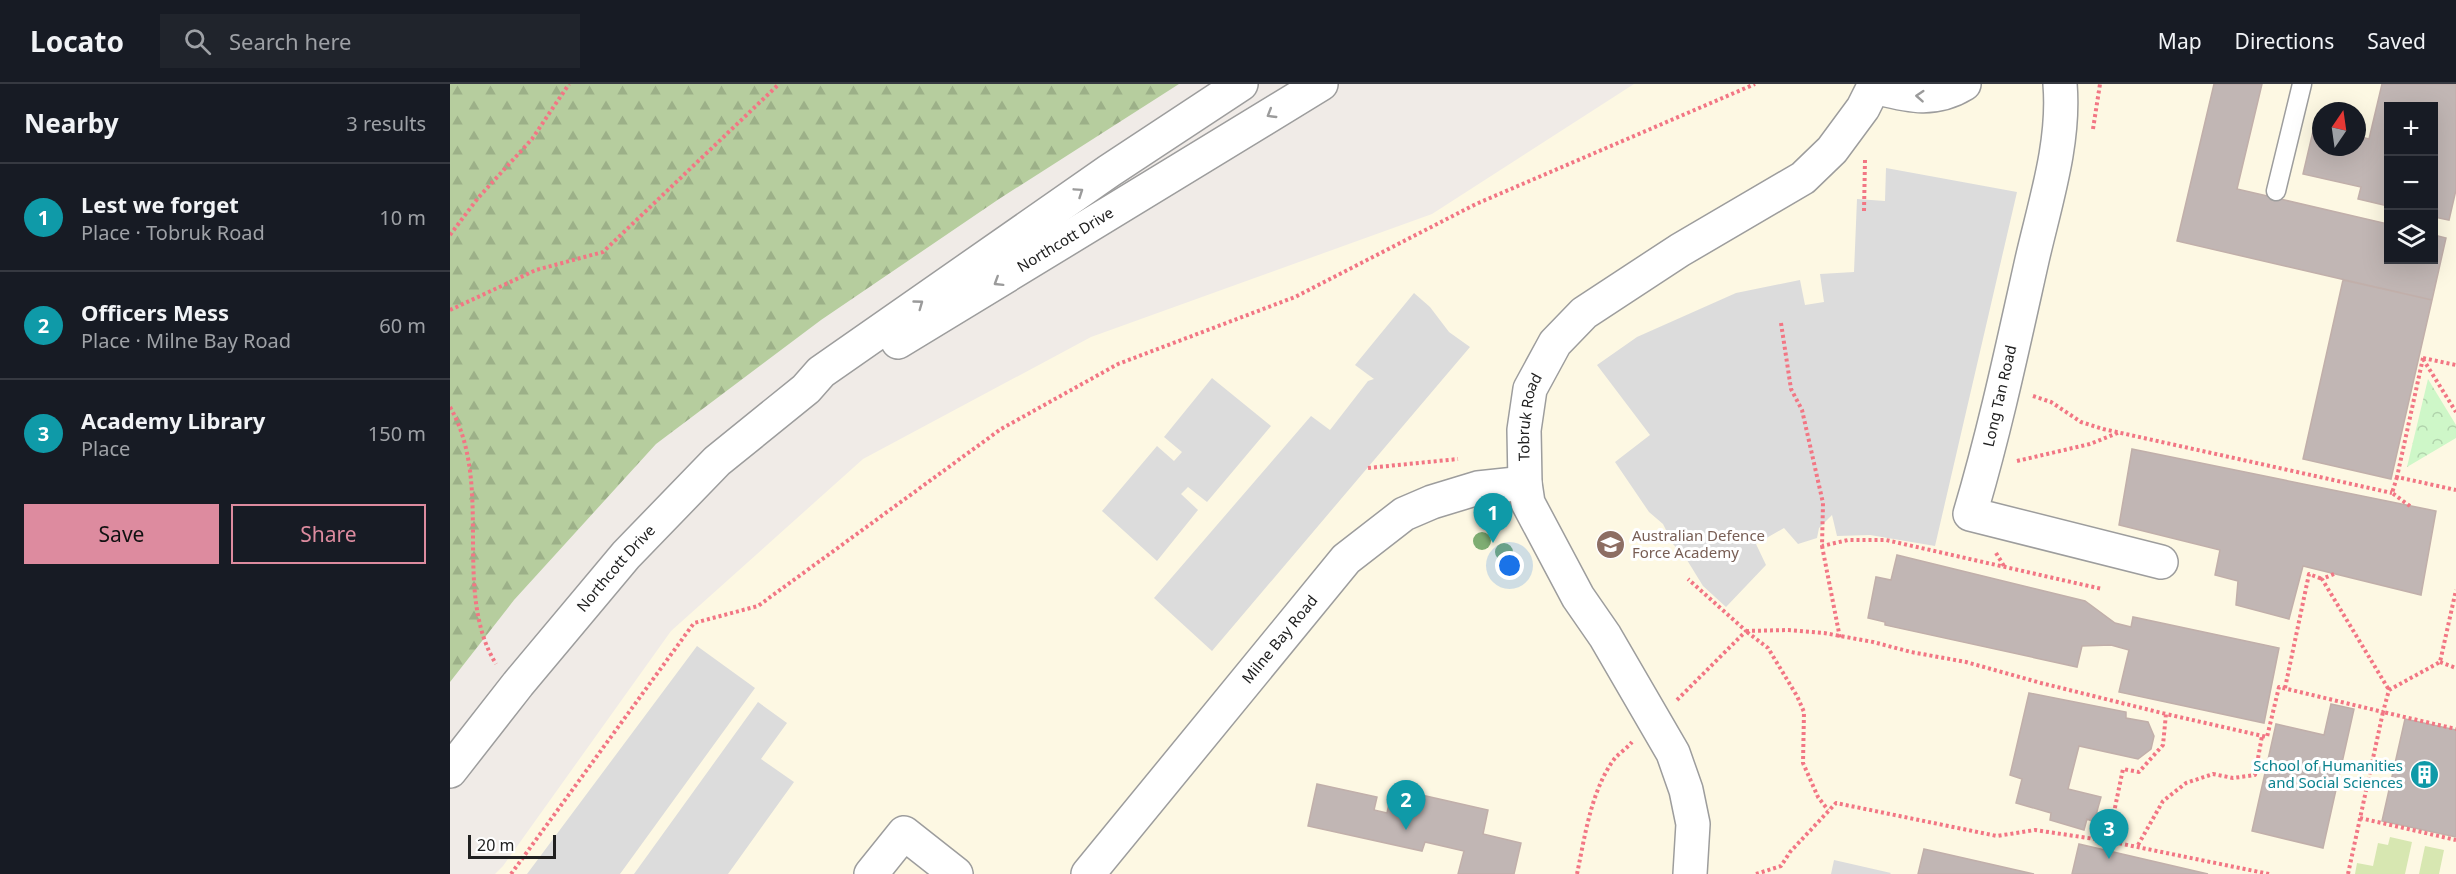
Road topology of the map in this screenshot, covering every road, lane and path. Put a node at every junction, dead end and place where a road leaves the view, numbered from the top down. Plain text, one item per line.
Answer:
1 (569, 84) edge
2 (778, 84) edge
3 (1241, 84) edge
4 (1322, 84) edge
5 (1755, 84) edge
6 (1964, 84) edge
7 (2060, 84) edge
8 (2302, 84) edge
9 (1874, 86) edge
10 (1867, 153) dead end
11 (2276, 191) dead end
12 (1864, 211) dead end
13 (450, 235) edge
14 (450, 310) edge
15 (1781, 323) dead end
16 (2423, 358) junction
17 (2456, 365) edge
18 (806, 389) junction
19 (2031, 395) dead end
20 (450, 407) edge
21 (2456, 412) edge
22 (1368, 468) dead end
23 (2397, 477) junction
24 (1525, 483) junction
25 (1471, 489) junction
26 (2456, 490) edge
27 (2392, 493) junction
28 (2410, 506) dead end
29 (1822, 546) junction
30 (2161, 562) dead end
31 (2334, 574) dead end
32 (2322, 579) junction
33 (2102, 589) dead end
34 (2456, 590) edge
35 (1840, 638) junction
36 (2440, 662) junction
37 (2456, 668) edge
38 (518, 684) junction
39 (2285, 688) junction
40 (2389, 690) junction
41 (2383, 712) junction
42 (2166, 714) junction
43 (2456, 729) edge
44 (2262, 736) junction
45 (450, 771) edge
46 (1829, 811) junction
47 (2360, 818) junction
48 (2456, 840) edge
49 (2108, 841) junction
50 (2138, 845) junction
51 (511, 874) edge
52 (871, 874) edge
53 (957, 874) edge
54 (1088, 874) edge
55 (1690, 874) edge
56 (1756, 874) edge
57 (2269, 874) edge
58 (2348, 874) edge

1 - 13 path
2 - 14 path
18 -> 3 street, Northcott Drive
4 -> 18 street, Northcott Drive
5 - 51 path
6 -> 9 street
7 - 30 street, Long Tan Road
8 - 11 lane
9 - 24 street, Tobruk Road
10 - 12 path
15 - 29 path
16 - 17 path
16 - 21 path
16 - 23 path
18 - 38 street, Northcott Drive
19 - 27 path
20 - 38 path
22 - 25 path
23 - 26 path
23 - 27 path
24 - 25 street, Milne Bay Road
24 - 55 street, Tobruk Road
25 - 54 street, Milne Bay Road
27 - 28 path
29 - 33 path
29 - 35 path
31 - 32 path
32 - 39 path
32 - 40 path
34 - 36 path
35 - 42 path
35 - 46 path
36 - 37 path
36 - 40 path
38 - 45 street, Northcott Drive
39 - 41 path
39 - 44 path
40 - 41 path
41 - 43 path
41 - 47 path
42 - 44 path
42 - 49 path
44 - 50 path
46 - 49 path
46 - 56 path
47 - 48 path
47 - 58 path
49 - 50 path
50 - 57 path
52 - 53 street

